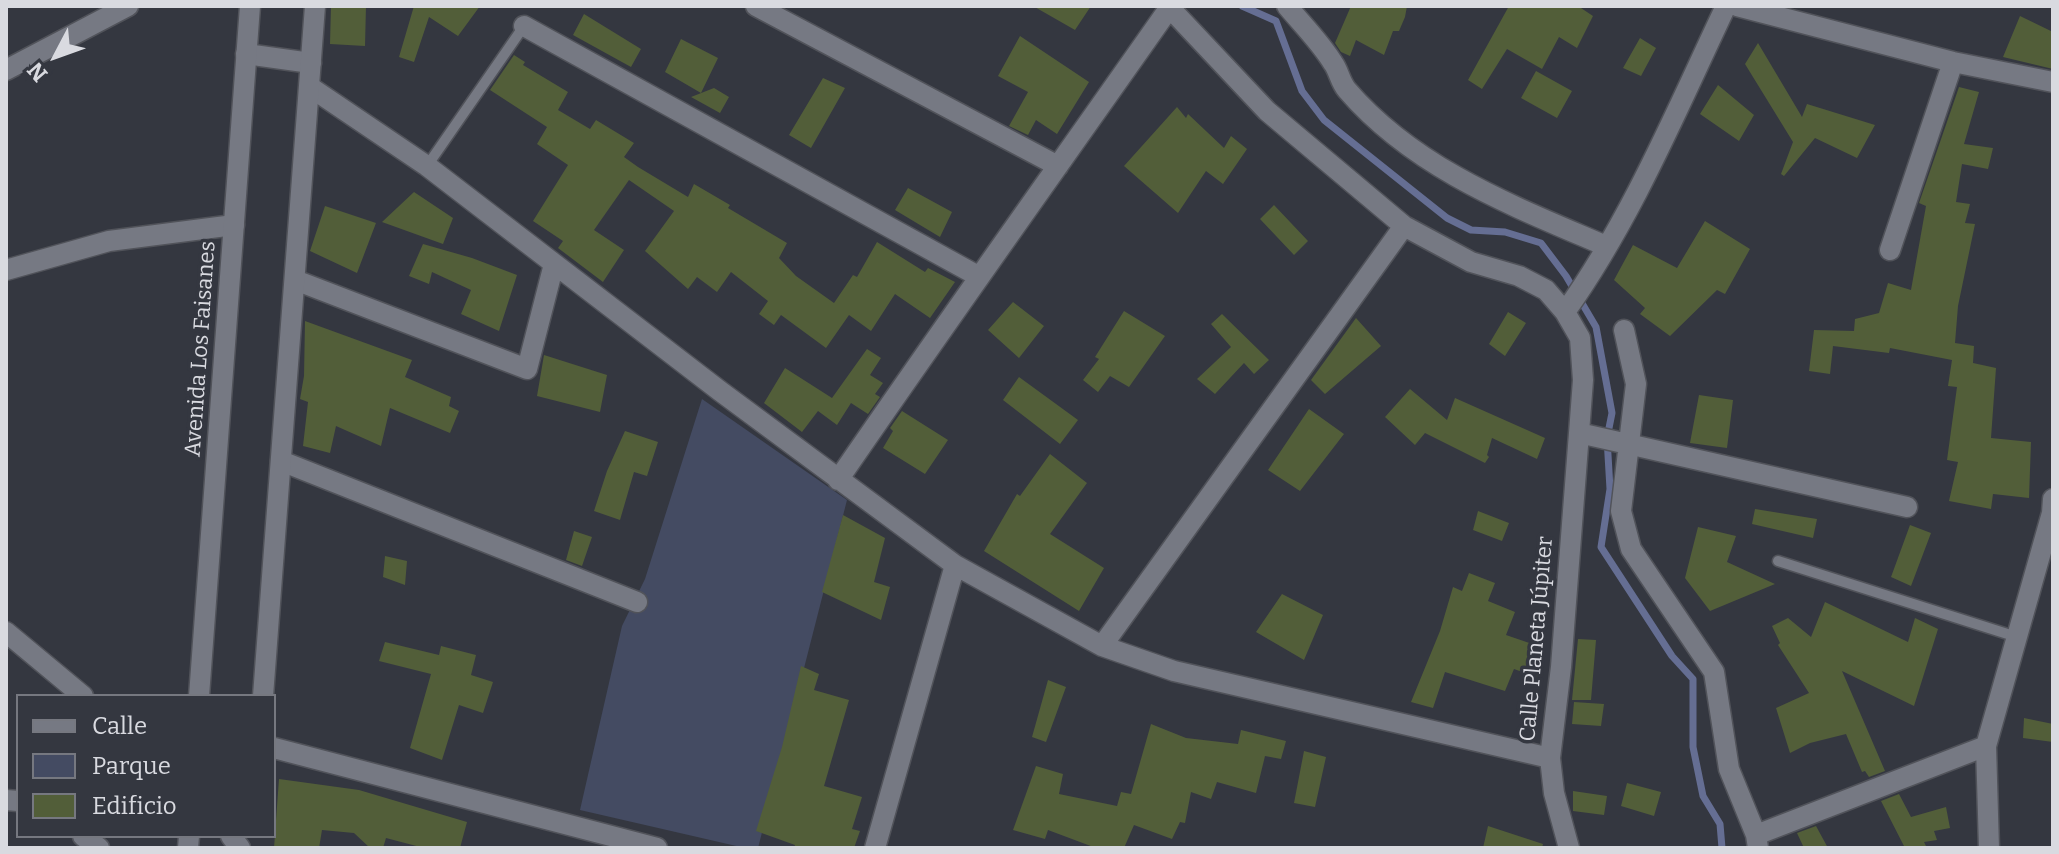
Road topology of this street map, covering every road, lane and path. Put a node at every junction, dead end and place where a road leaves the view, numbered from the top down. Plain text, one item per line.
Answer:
1 (128, 6) edge
2 (250, 6) edge
3 (315, 6) edge
4 (756, 6) edge
5 (1169, 6) edge
6 (1287, 6) edge
7 (1726, 6) edge
8 (1737, 6) edge
9 (524, 26) joint
10 (246, 54) junction
11 (1953, 62) junction
12 (311, 63) junction
13 (6, 70) edge
14 (2053, 82) edge
15 (310, 87) junction
16 (427, 166) junction
17 (1058, 166) junction
18 (234, 225) junction
19 (1404, 226) junction
20 (1606, 246) junction
21 (1890, 250) dead end
22 (554, 264) junction
23 (6, 270) edge
24 (978, 276) junction
25 (295, 280) junction
26 (1565, 312) junction
27 (1624, 330) dead end
28 (1579, 433) junction
29 (1630, 443) junction
30 (281, 461) junction
31 (838, 480) junction
32 (2053, 499) edge
33 (1907, 507) dead end
34 (1778, 561) dead end
35 (955, 565) junction
36 (637, 602) dead end
37 (6, 632) edge
38 (2017, 637) junction
39 (1102, 646) junction
40 (81, 694) edge
41 (199, 694) edge
42 (263, 694) edge
43 (1986, 746) junction
44 (276, 749) edge
45 (1550, 758) junction
46 (583, 838) edge
47 (1757, 842) edge
48 (657, 848) edge
49 (875, 848) edge
50 (1569, 848) edge
51 (1989, 848) edge

1 - 13 street
2 - 10 street, Avenida Los Faisanes
3 - 12 street
4 - 17 street
5 - 17 street
5 - 19 street
6 - 20 street
7 - 20 street
8 - 11 street
9 - 16 lane
9 - 24 street
10 - 12 street
10 - 18 street, Avenida Los Faisanes
11 - 14 street
11 - 21 street
12 - 15 street
15 - 16 street
15 - 25 street
16 - 22 street
17 - 24 street
18 - 23 street
18 - 41 street, Avenida Los Faisanes
19 - 26 street
19 - 39 street
20 - 26 street
22 - 25 street
22 - 31 street
24 - 31 street
25 - 30 street
26 - 28 street, Calle Planeta Júpiter
27 - 29 street
28 - 29 street
28 - 45 street, Calle Planeta Júpiter
29 - 33 street
29 - 47 street
30 - 36 street
30 - 42 street
31 - 35 street
32 - 38 street
34 - 38 lane
35 - 39 street
35 - 49 street
37 - 40 street
38 - 43 street
39 - 45 street
43 - 47 street
43 - 51 street
44 - 46 street
45 - 50 street, Calle Planeta Júpiter
46 - 48 street

